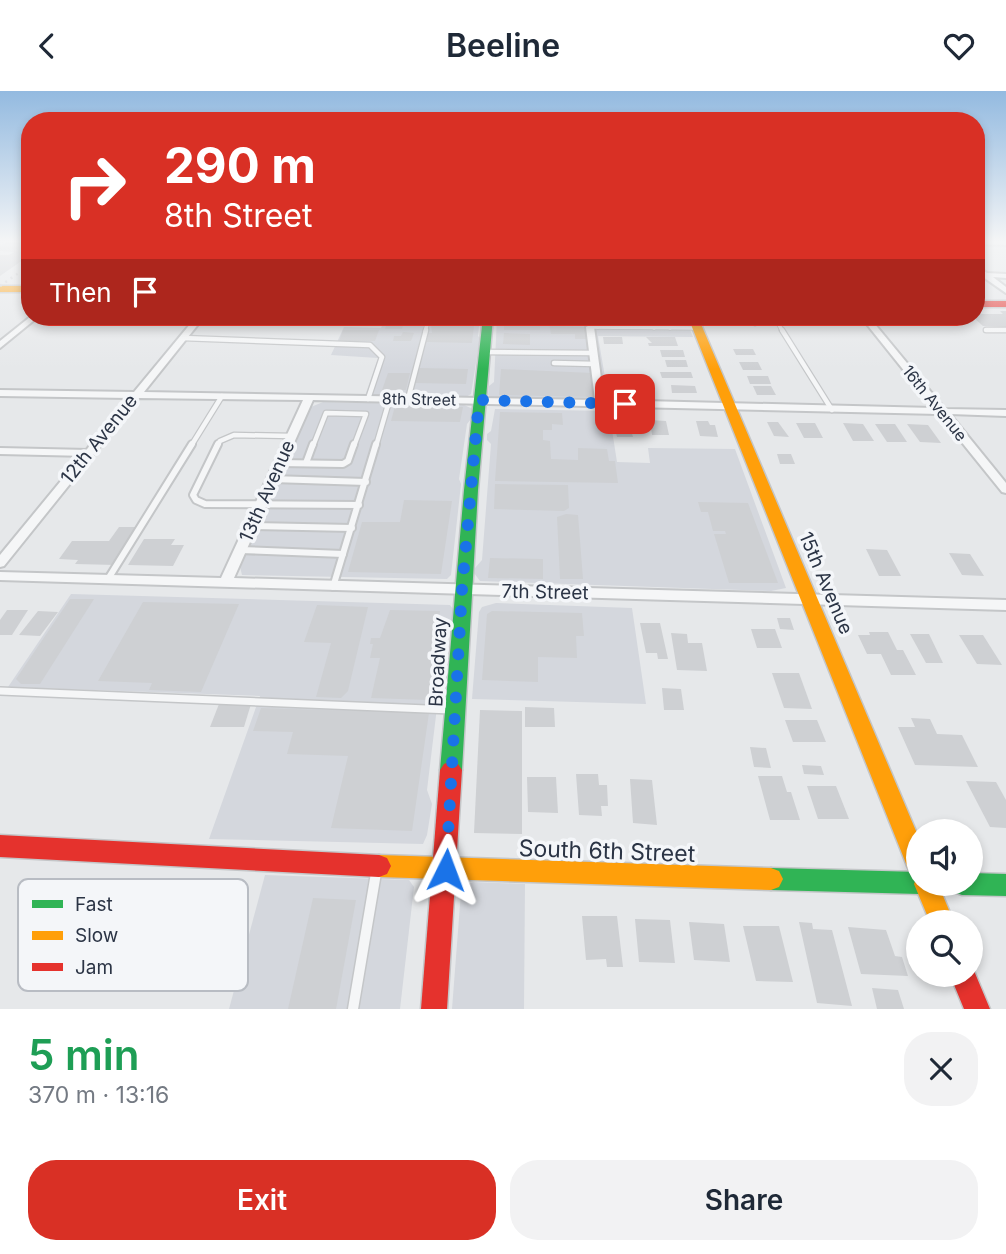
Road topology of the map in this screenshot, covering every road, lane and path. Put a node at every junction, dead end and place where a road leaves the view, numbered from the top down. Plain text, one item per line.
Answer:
1 (0, 289) edge
2 (21, 289) edge
3 (985, 304) edge
4 (1006, 304) edge
5 (23, 326) edge
6 (193, 326) edge
7 (427, 326) edge
8 (487, 326) edge
9 (593, 326) edge
10 (606, 326) edge
11 (680, 326) edge
12 (696, 326) edge
13 (780, 326) edge
14 (872, 326) edge
15 (613, 327) joint
16 (638, 328) joint
17 (654, 328) joint
18 (670, 328) joint
19 (986, 330) dead end
20 (1006, 330) edge
21 (183, 338) junction
22 (0, 345) edge
23 (484, 352) junction
24 (593, 353) junction
25 (554, 363) dead end
26 (595, 364) junction
27 (0, 393) edge
28 (136, 394) junction
29 (222, 396) junction
30 (309, 398) junction
31 (390, 398) junction
32 (368, 399) junction
33 (408, 399) junction
34 (479, 400) junction
35 (600, 403) junction
36 (729, 408) junction
37 (832, 410) junction
38 (943, 413) junction
39 (1006, 414) edge
40 (292, 436) junction
41 (0, 451) edge
42 (88, 453) junction
43 (280, 463) junction
44 (306, 463) junction
45 (272, 479) junction
46 (366, 482) junction
47 (1006, 490) edge
48 (261, 504) junction
49 (359, 505) junction
50 (251, 526) junction
51 (352, 528) junction
52 (240, 550) junction
53 (343, 554) junction
54 (0, 563) edge
55 (0, 576) edge
56 (108, 579) junction
57 (225, 584) junction
58 (333, 587) junction
59 (462, 590) junction
60 (811, 599) junction
61 (1006, 605) edge
62 (0, 691) edge
63 (456, 710) junction
64 (906, 834) edge
65 (0, 846) edge
66 (377, 866) junction
67 (446, 870) junction
68 (906, 883) edge
69 (983, 884) edge
70 (1006, 885) edge
71 (968, 987) edge
72 (353, 1009) edge
73 (434, 1009) edge
74 (977, 1009) edge

1 - 2 street
3 - 4 street
5 - 22 street
6 - 21 street, 12th Avenue
7 - 33 lane
8 - 23 street, Broadway
9 - 24 street
10 - 15 lane
11 - 18 lane
12 - 36 street, 15th Avenue
13 - 37 lane
14 - 38 street, 16th Avenue
15 - 16 lane
16 - 17 lane
17 - 18 lane
19 - 20 lane
21 - 28 street, 12th Avenue
21 - 32 lane
23 - 24 lane
23 - 34 street, Broadway
24 - 26 street
25 - 26 lane
26 - 35 street
27 - 28 street, 8th Street
28 - 29 street, 8th Street
28 - 42 street, 12th Avenue
29 - 30 street, 8th Street
29 - 56 lane
30 - 32 street, 8th Street
30 - 40 street, 13th Avenue
31 - 32 street, 8th Street
31 - 33 street, 8th Street
31 - 46 lane
33 - 34 street, 8th Street
34 - 35 street, 8th Street
34 - 59 street, Broadway
35 - 36 street, 8th Street
36 - 37 street, 8th Street
36 - 60 street, 15th Avenue
37 - 38 street, 8th Street
38 - 39 street, 8th Street
38 - 47 street, 16th Avenue
40 - 43 street, 13th Avenue
40 - 48 lane
41 - 42 lane
42 - 54 street, 12th Avenue
43 - 44 lane
43 - 45 street, 13th Avenue
44 - 44 lane
45 - 46 lane
45 - 48 street, 13th Avenue
46 - 49 lane
48 - 49 lane
48 - 50 street, 13th Avenue
49 - 51 lane
50 - 51 lane
50 - 52 street, 13th Avenue
51 - 53 lane
52 - 53 lane
52 - 57 street, 13th Avenue
53 - 58 lane
55 - 56 street, 7th Street
56 - 57 street, 7th Street
57 - 58 street, 7th Street
58 - 59 street, 7th Street
59 - 60 street, 7th Street
59 - 63 street, Broadway
60 - 61 street, 7th Street
60 - 64 street, 15th Avenue
62 - 63 lane
63 - 67 street, Broadway
65 - 66 street, South 6th Street
66 - 67 street, South 6th Street
66 - 72 lane
67 - 68 street, South 6th Street
67 - 73 street, Broadway
69 - 70 street
71 - 74 street

